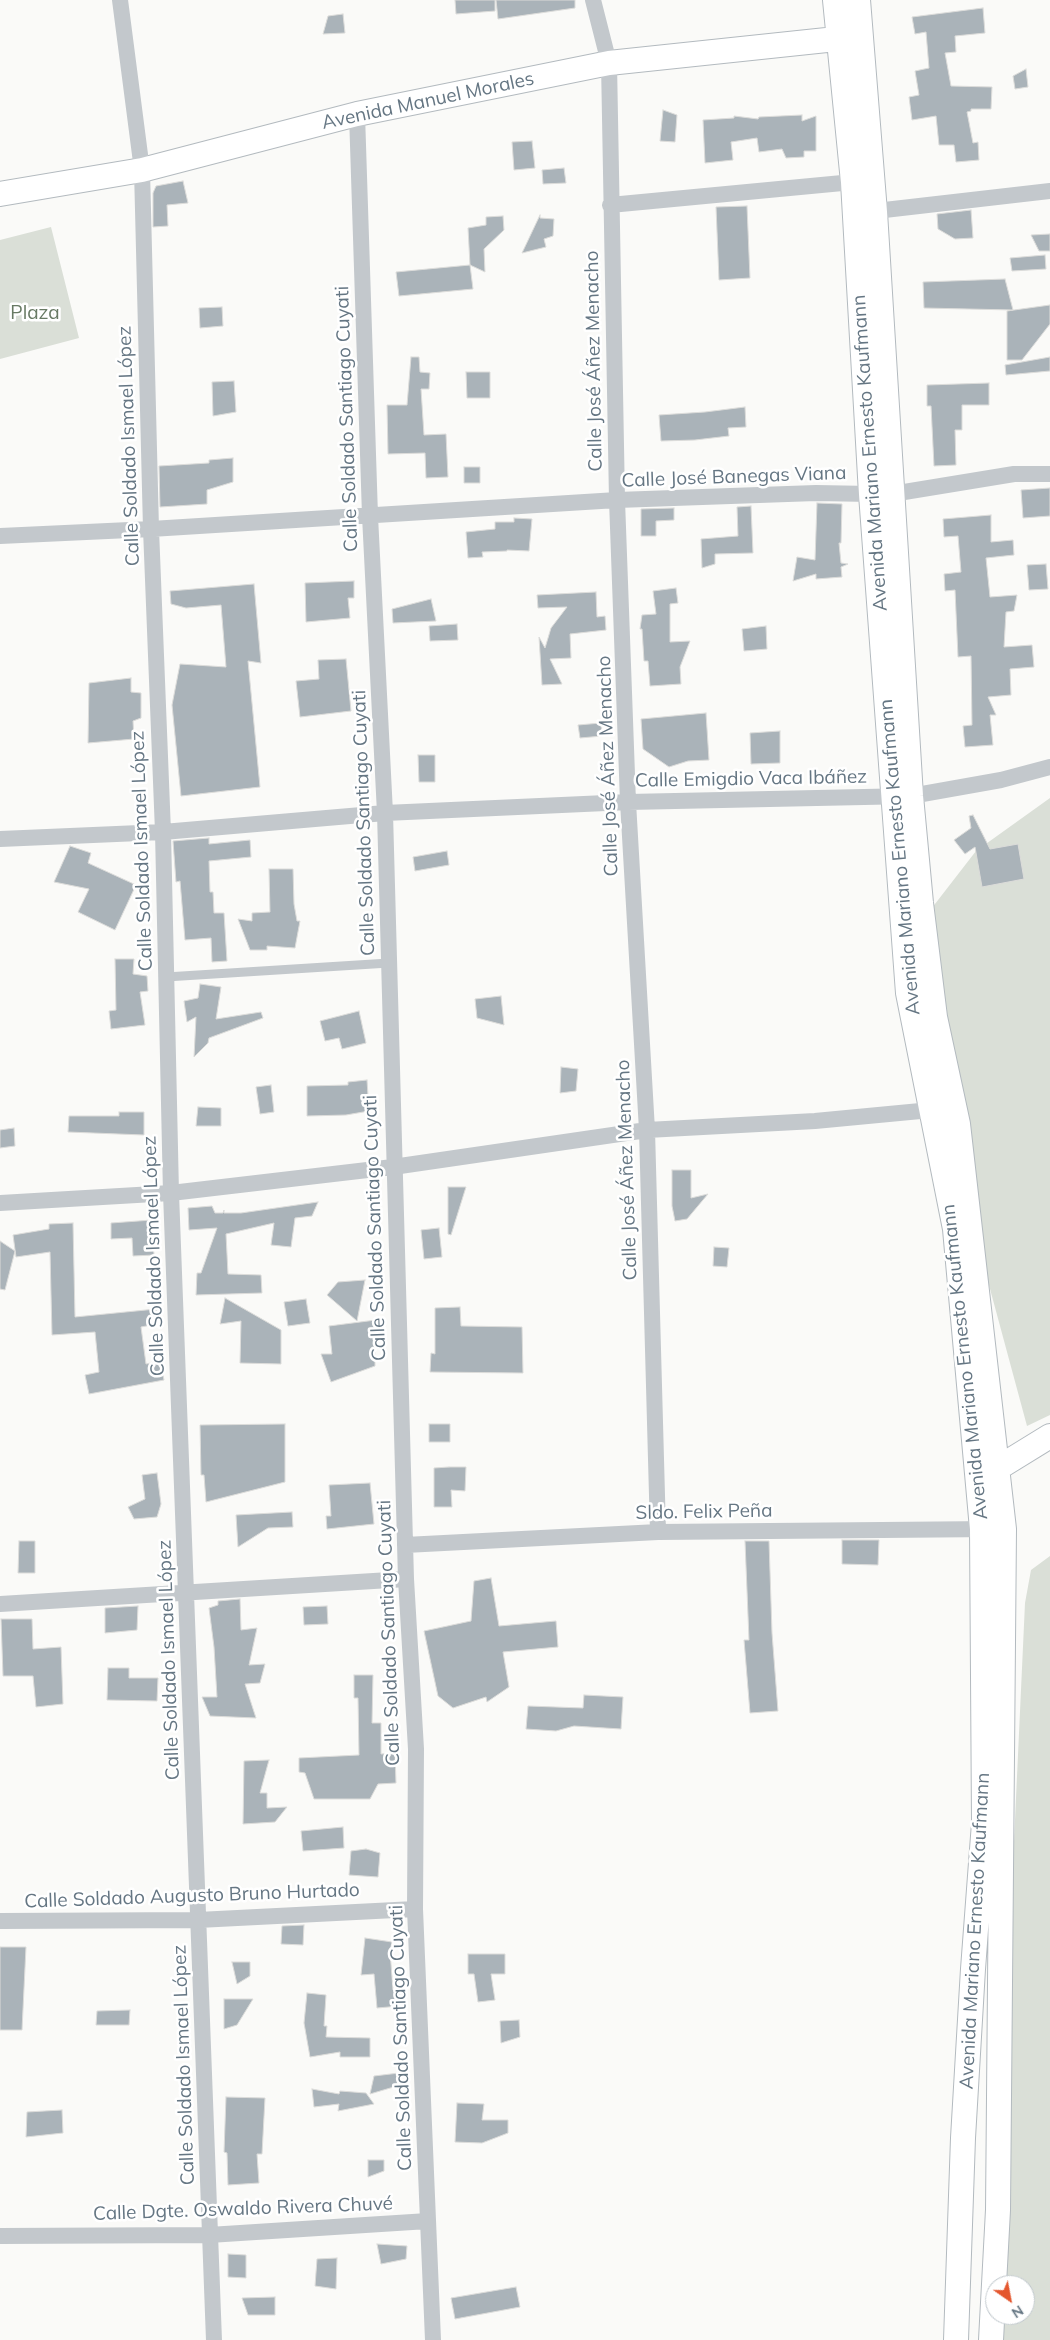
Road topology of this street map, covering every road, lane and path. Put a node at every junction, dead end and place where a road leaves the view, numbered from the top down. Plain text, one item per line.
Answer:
1 (120, 0) edge
2 (593, 0) edge
3 (835, 0) edge
4 (858, 0) edge
5 (850, 38) junction
6 (609, 63) junction
7 (357, 114) junction
8 (142, 170) junction
9 (853, 182) junction
10 (1050, 191) edge
11 (0, 194) edge
12 (610, 205) junction
13 (865, 212) junction
14 (1050, 474) edge
15 (881, 494) junction
16 (617, 500) junction
17 (370, 516) junction
18 (151, 528) junction
19 (0, 536) edge
20 (1050, 767) edge
21 (902, 796) junction
22 (628, 802) junction
23 (385, 813) junction
24 (163, 832) junction
25 (0, 839) edge
26 (389, 963) junction
27 (166, 977) junction
28 (931, 1110) junction
29 (647, 1130) junction
30 (393, 1167) junction
31 (171, 1193) junction
32 (0, 1203) edge
33 (1050, 1436) edge
34 (988, 1469) junction
35 (993, 1529) junction
36 (658, 1532) junction
37 (405, 1544) junction
38 (406, 1579) junction
39 (188, 1591) junction
40 (0, 1604) edge
41 (415, 1909) junction
42 (198, 1920) junction
43 (0, 1921) edge
44 (428, 2221) junction
45 (210, 2235) junction
46 (0, 2236) edge
47 (214, 2340) edge
48 (433, 2340) edge
49 (956, 2340) edge
50 (991, 2340) edge

1 - 8 street, Calle Soldado Ismael López
2 - 6 street, Calle José Áñez Menacho
3 - 5 main road, Avenida Mariano Ernesto Kaufmann
4 - 5 main road, Avenida Mariano Ernesto Kaufmann
5 - 6 main road, Avenida Manuel Morales
5 - 9 main road, Avenida Mariano Ernesto Kaufmann
5 - 13 main road, Avenida Mariano Ernesto Kaufmann
6 - 7 main road, Avenida Manuel Morales
6 - 12 street, Calle José Áñez Menacho
7 - 8 main road, Avenida Manuel Morales
7 - 17 street, Calle Soldado Santiago Cuyati
8 - 11 main road, Avenida Manuel Morales
8 - 18 street, Calle Soldado Ismael López
9 - 12 street
9 - 13 main road, Avenida Mariano Ernesto Kaufmann
10 - 13 street
12 - 16 street, Calle José Áñez Menacho
13 - 15 main road, Avenida Mariano Ernesto Kaufmann
14 - 15 street, Calle José Banegas Viana
15 - 16 street, Calle José Banegas Viana
15 - 21 main road, Avenida Mariano Ernesto Kaufmann
16 - 17 street, Calle José Banegas Viana
16 - 22 street, Calle José Áñez Menacho
17 - 18 street, Calle José Banegas Viana
17 - 23 street, Calle Soldado Santiago Cuyati
18 - 19 street, Calle José Banegas Viana
18 - 24 street, Calle Soldado Ismael López
20 - 21 street, Calle Emigdio Vaca Ibáñez
21 - 22 street, Calle Emigdio Vaca Ibáñez
21 - 28 main road, Avenida Mariano Ernesto Kaufmann
21 - 34 main road, Avenida Mariano Ernesto Kaufmann
22 - 23 street, Calle Emigdio Vaca Ibáñez
22 - 29 street, Calle José Áñez Menacho
23 - 24 street, Calle Emigdio Vaca Ibáñez
23 - 26 street, Calle Soldado Santiago Cuyati
24 - 25 street, Calle Emigdio Vaca Ibáñez
24 - 27 street, Calle Soldado Ismael López
26 - 27 lane
26 - 30 street, Calle Soldado Santiago Cuyati
27 - 31 street, Calle Soldado Ismael López
28 - 29 street
28 - 34 main road, Avenida Mariano Ernesto Kaufmann
29 - 30 street
29 - 36 street, Calle José Áñez Menacho
30 - 31 street
30 - 37 street, Calle Soldado Santiago Cuyati
31 - 32 street
31 - 39 street, Calle Soldado Ismael López
33 - 34 main road
34 - 35 main road, Avenida Mariano Ernesto Kaufmann
35 - 36 street, Sldo. Felix Peña
35 - 49 main road, Avenida Mariano Ernesto Kaufmann
35 - 50 main road, Avenida Mariano Ernesto Kaufmann
36 - 37 street, Sldo. Felix Peña
37 - 38 street, Calle Soldado Santiago Cuyati
38 - 39 street
38 - 41 street, Calle Soldado Santiago Cuyati
39 - 40 street
39 - 42 street, Calle Soldado Ismael López
41 - 42 street, Calle Soldado Augusto Bruno Hurtado
41 - 44 street, Calle Soldado Santiago Cuyati
42 - 43 street, Calle Soldado Augusto Bruno Hurtado
42 - 45 street, Calle Soldado Ismael López
44 - 45 street, Calle Dgte. Oswaldo Rivera Chuvé
44 - 48 street, Calle Soldado Santiago Cuyati
45 - 46 street, Calle Dgte. Oswaldo Rivera Chuvé
45 - 47 street, Calle Soldado Ismael López

